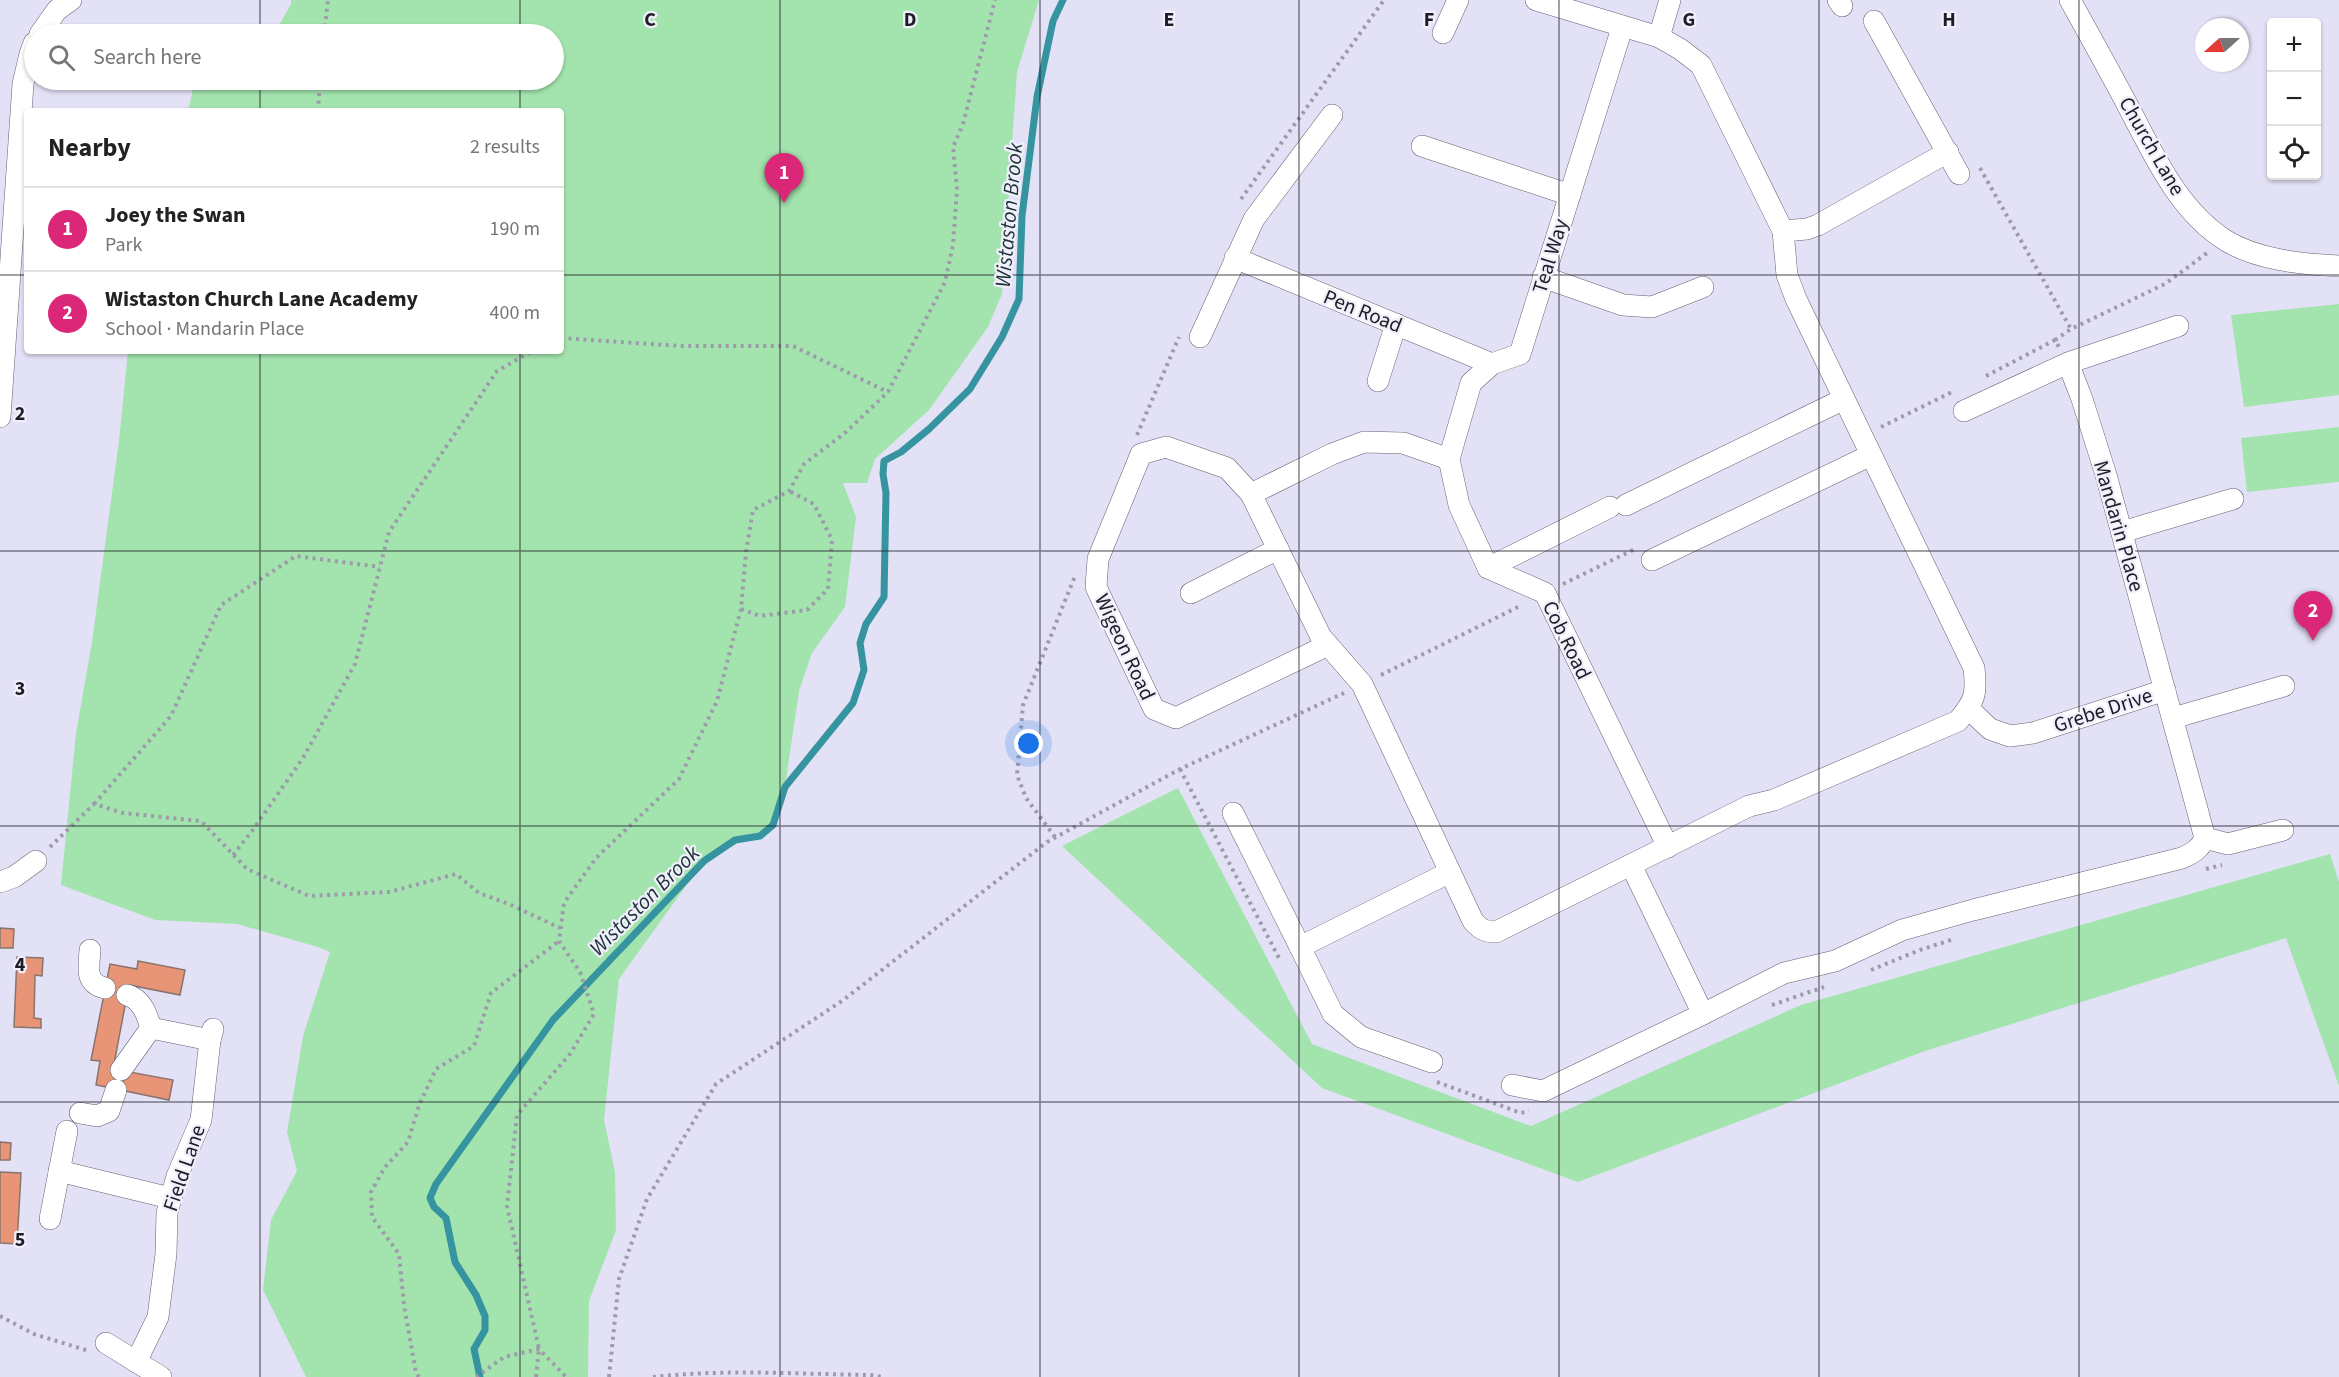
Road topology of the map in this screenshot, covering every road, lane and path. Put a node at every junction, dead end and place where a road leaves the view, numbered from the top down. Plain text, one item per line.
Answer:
1 (71, 0) edge
2 (328, 0) edge
3 (995, 0) edge
4 (1384, 0) edge
5 (1458, 0) edge
6 (1536, 0) edge
7 (1670, 0) edge
8 (2070, 0) edge
9 (1874, 21) dead end
10 (47, 24) edge
11 (325, 24) edge
12 (1622, 28) junction
13 (1443, 33) dead end
14 (1659, 37) junction
15 (24, 80) edge
16 (319, 90) edge
17 (318, 108) edge
18 (1332, 115) dead end
19 (1422, 146) dead end
20 (1948, 152) junction
21 (1959, 174) dead end
22 (14, 193) edge
23 (1569, 195) junction
24 (1239, 202) dead end
25 (1783, 231) junction
26 (2225, 240) junction
27 (1235, 258) junction
28 (2339, 266) edge
29 (1544, 278) junction
30 (1703, 287) dead end
31 (1396, 324) junction
32 (2178, 326) dead end
33 (1190, 335) joint
34 (564, 338) edge
35 (2055, 340) junction
36 (527, 354) edge
37 (2068, 363) junction
38 (1492, 364) junction
39 (1378, 381) dead end
40 (1975, 381) dead end
41 (1955, 391) dead end
42 (888, 392) junction
43 (1844, 399) junction
44 (1964, 411) dead end
45 (0, 417) edge
46 (1134, 442) dead end
47 (1866, 446) junction
48 (1449, 459) junction
49 (789, 491) junction
50 (1251, 494) junction
51 (2233, 499) dead end
52 (2121, 532) junction
53 (1278, 549) junction
54 (1646, 553) joint
55 (380, 567) junction
56 (1488, 568) junction
57 (1076, 573) dead end
58 (1191, 593) dead end
59 (1545, 593) junction
60 (741, 609) junction
61 (1328, 645) junction
62 (1362, 684) junction
63 (2284, 686) dead end
64 (2165, 690) junction
65 (1969, 709) junction
66 (2173, 718) junction
67 (1180, 769) junction
68 (94, 804) junction
69 (1233, 813) dead end
70 (2283, 830) dead end
71 (1055, 837) junction
72 (2205, 838) junction
73 (2228, 844) junction
74 (1668, 847) junction
75 (233, 855) junction
76 (36, 861) joint
77 (1631, 865) junction
78 (2203, 870) dead end
79 (1450, 872) junction
80 (0, 882) edge
81 (560, 928) junction
82 (1954, 939) dead end
83 (559, 941) junction
84 (1300, 946) junction
85 (90, 950) dead end
86 (1281, 961) dead end
87 (1861, 974) dead end
88 (1830, 985) dead end
89 (105, 988) dead end
90 (127, 995) dead end
91 (1769, 1006) dead end
92 (1703, 1014) junction
93 (151, 1028) junction
94 (1433, 1071) joint
95 (1512, 1085) dead end
96 (1539, 1109) dead end
97 (80, 1113) dead end
98 (67, 1131) dead end
99 (59, 1171) junction
100 (170, 1198) junction
101 (50, 1219) dead end
102 (0, 1316) edge
103 (106, 1343) joint
104 (539, 1349) junction
105 (136, 1362) junction
106 (161, 1377) edge
107 (419, 1377) edge
108 (477, 1377) edge
109 (536, 1377) edge
110 (566, 1377) edge
111 (609, 1377) edge
112 (653, 1377) edge
113 (882, 1377) edge

1 - 10 street
2 - 11 path
3 - 42 path
4 - 24 path
5 - 13 street
6 - 12 street
7 - 14 street
8 - 26 street, Church Lane
9 - 20 street
12 - 14 street
12 - 23 street, Teal Way
14 - 25 street
15 - 22 street
16 - 17 path
18 - 27 street
19 - 23 street
20 - 21 street
20 - 25 street
22 - 45 street
23 - 29 street, Teal Way
25 - 43 street
26 - 28 street, Church Lane
26 - 35 path
27 - 31 street, Pen Road
27 - 33 street
29 - 30 street
29 - 38 street, Teal Way
31 - 38 street, Pen Road
31 - 39 street
32 - 37 street
33 - 46 path
34 - 42 path
35 - 37 path
35 - 40 path
36 - 55 path
37 - 44 street
37 - 52 street, Mandarin Place
38 - 48 street, Teal Way
41 - 47 path
42 - 49 path
43 - 47 street
43 - 56 street
47 - 54 street
47 - 65 street
48 - 50 street
48 - 56 street
49 - 60 path
49 - 60 path
50 - 53 street
50 - 61 street, Wigeon Road
51 - 52 street
52 - 64 street, Mandarin Place
53 - 58 street
53 - 61 street
54 - 59 path
55 - 68 path
55 - 75 path
56 - 59 street, Cob Road
57 - 71 path
59 - 62 path
59 - 74 street, Cob Road
60 - 81 path
61 - 62 street
62 - 67 path
62 - 79 street
63 - 66 street
64 - 65 street, Grebe Drive
64 - 66 street, Grebe Drive
65 - 74 street
66 - 72 street, Grebe Drive
67 - 71 path
67 - 86 path
68 - 75 path
68 - 76 path
69 - 84 street
70 - 73 street
71 - 111 path
72 - 73 street
72 - 92 street
73 - 78 path
74 - 77 street
75 - 81 path
76 - 80 street
77 - 79 street
77 - 92 street
79 - 84 street
81 - 83 path
82 - 87 path
83 - 104 path
83 - 107 path
84 - 94 street
85 - 89 street
88 - 91 path
90 - 93 street
92 - 95 street
93 - 97 street
93 - 100 street, Field Lane
94 - 96 path
98 - 99 street
99 - 100 street
99 - 101 street
100 - 105 street, Field Lane
102 - 103 path
103 - 105 street
104 - 108 path
104 - 109 path
104 - 110 path
105 - 106 street
112 - 113 path

